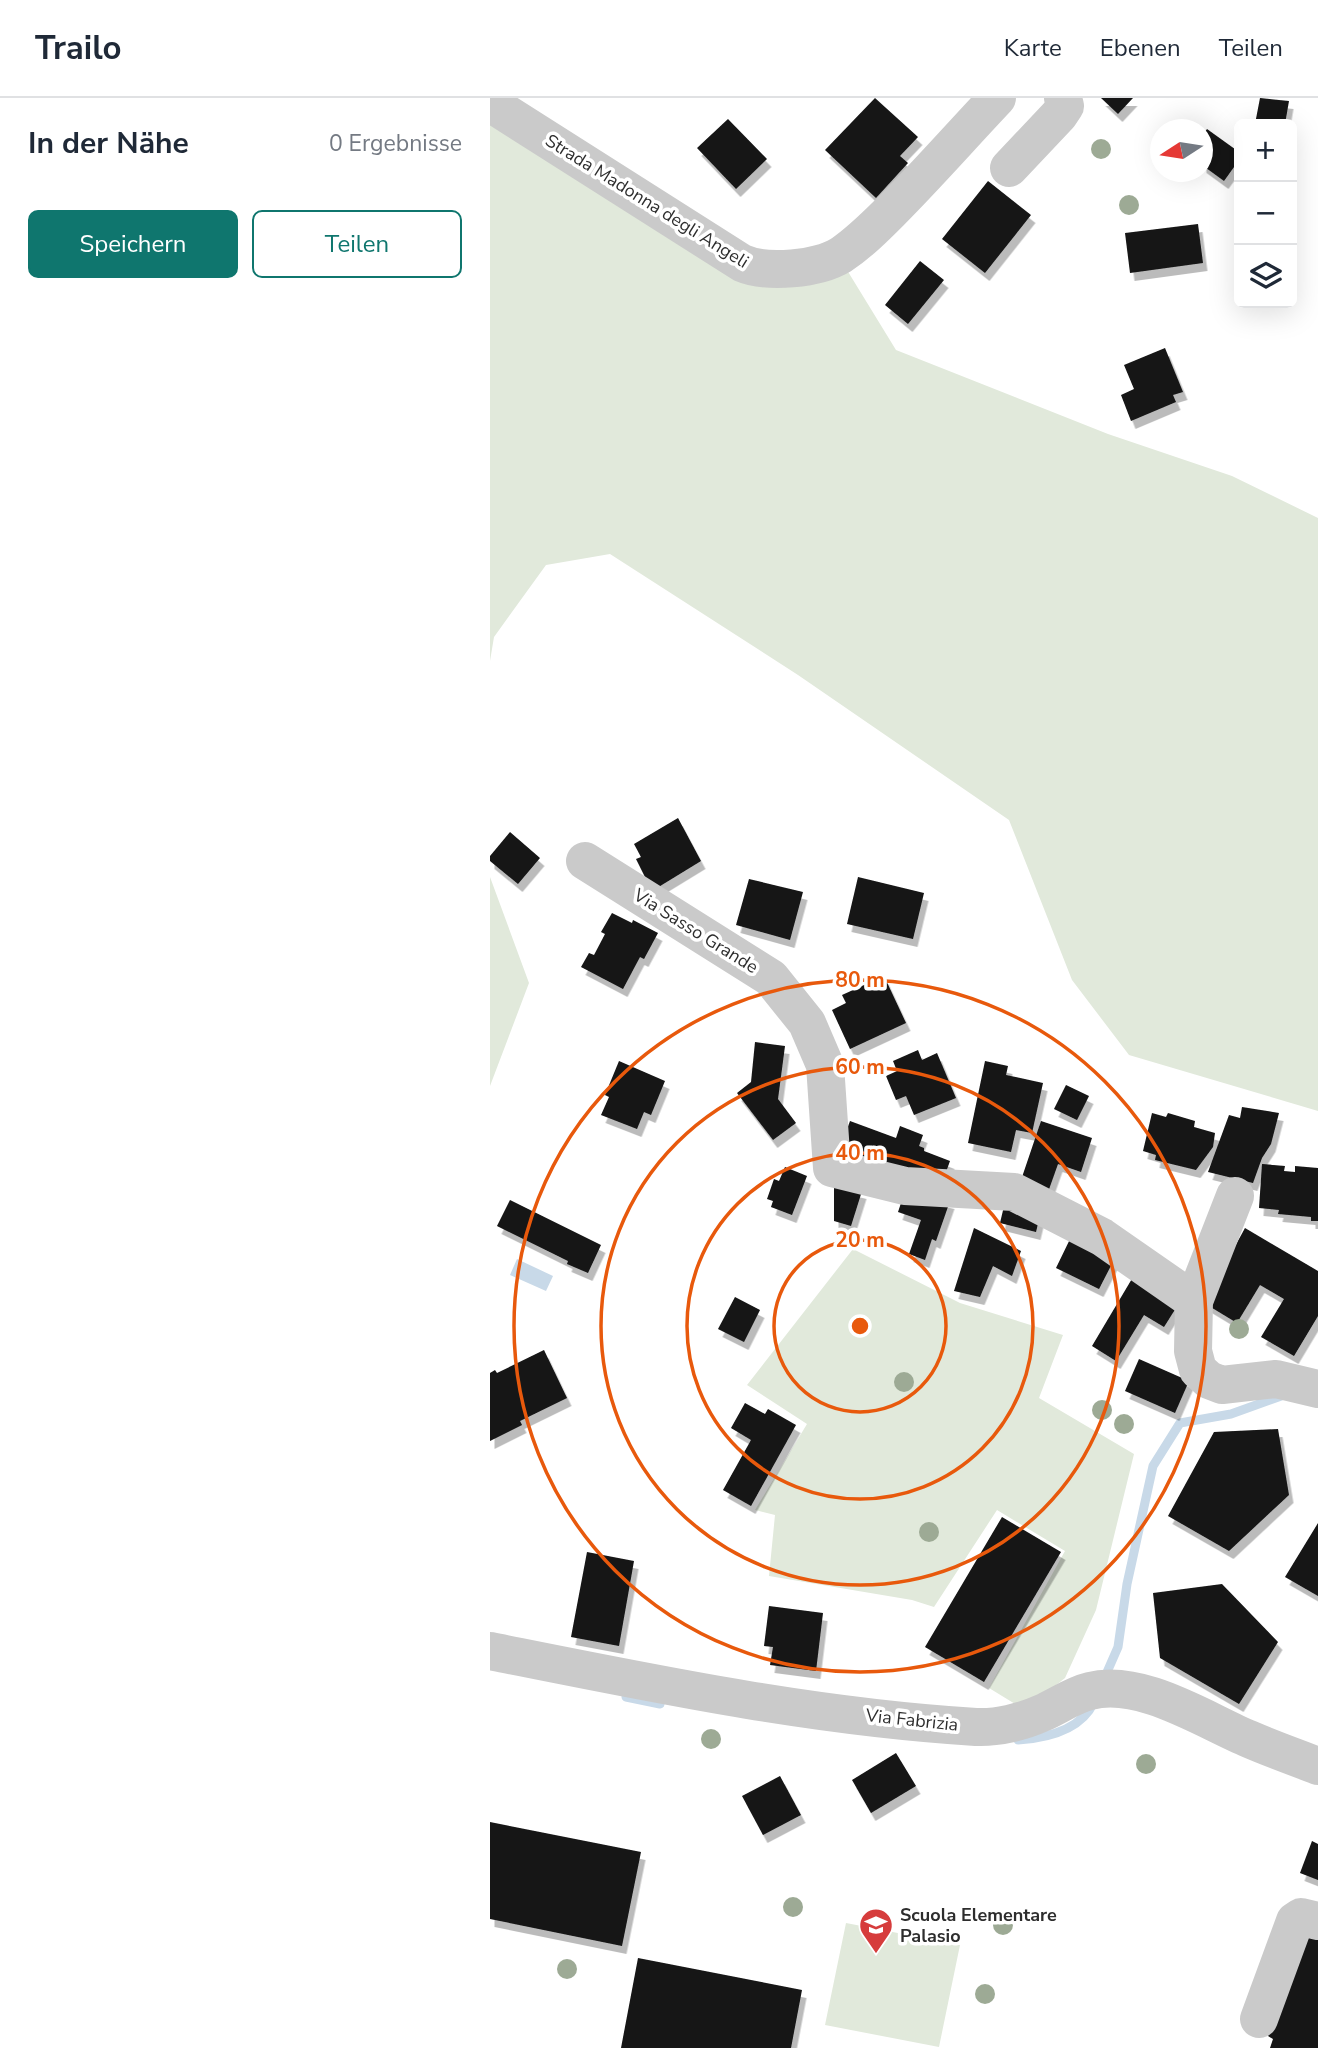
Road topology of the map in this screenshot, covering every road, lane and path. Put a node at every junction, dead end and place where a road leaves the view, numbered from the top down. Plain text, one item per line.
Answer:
1 (997, 98) edge
2 (1063, 98) edge
3 (490, 103) edge
4 (1009, 168) dead end
5 (585, 861) dead end
6 (1235, 1196) dead end
7 (1194, 1301) junction
8 (1318, 1389) edge
9 (490, 1651) edge
10 (1318, 1766) edge
11 (1318, 1921) edge
12 (1258, 2019) dead end

1 - 3 street, Strada Madonna degli Angeli
2 - 4 street
5 - 7 street, Via Sasso Grande
6 - 7 street
7 - 8 street
9 - 10 street, Via Fabrizia
11 - 12 street

